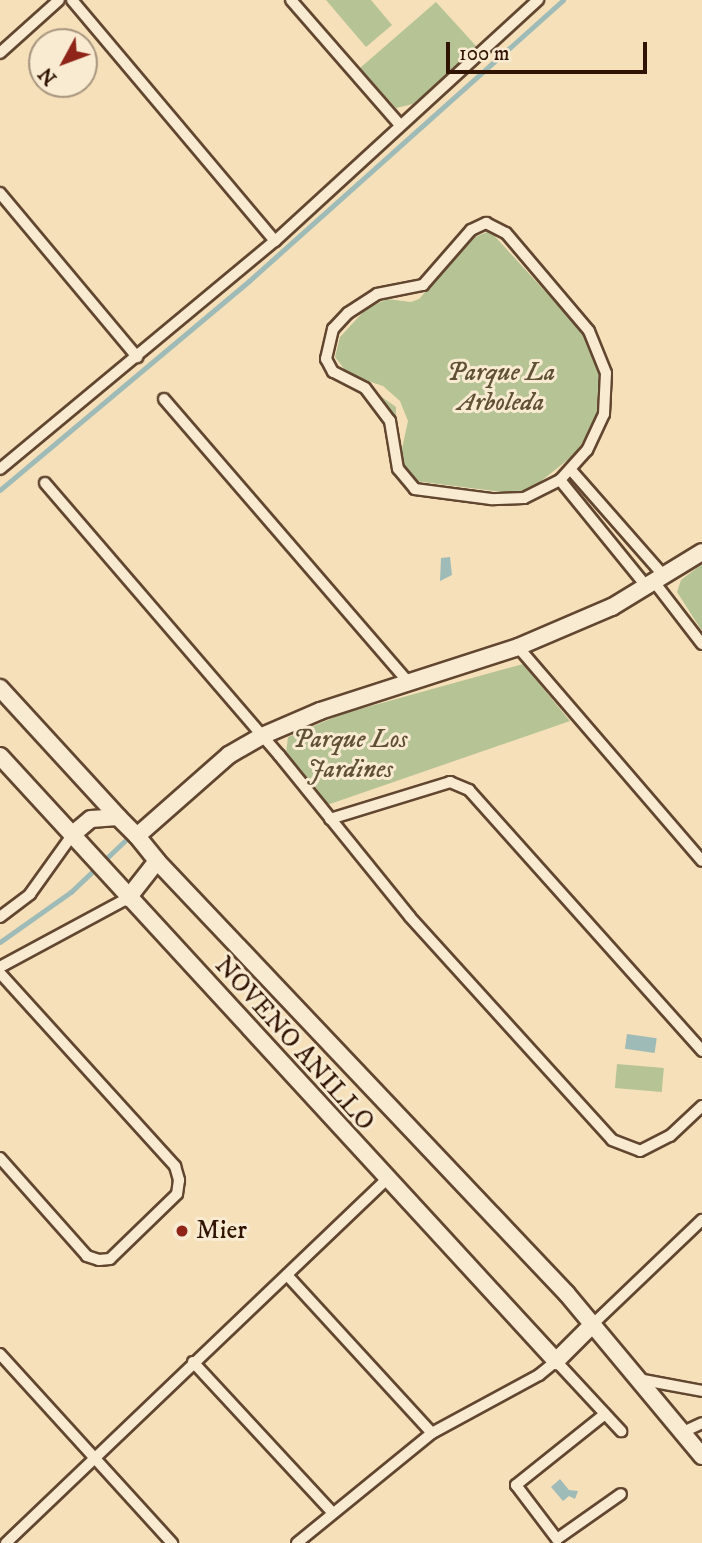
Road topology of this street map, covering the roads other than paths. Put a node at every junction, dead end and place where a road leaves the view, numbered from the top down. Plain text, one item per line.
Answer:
1 (59, 0) edge
2 (72, 0) edge
3 (291, 0) edge
4 (538, 0) edge
5 (0, 53) edge
6 (400, 125) junction
7 (0, 193) edge
8 (275, 241) junction
9 (137, 357) junction
10 (164, 399) dead end
11 (1, 467) edge
12 (571, 470) junction
13 (560, 480) junction
14 (45, 483) dead end
15 (702, 552) edge
16 (655, 582) junction
17 (702, 644) edge
18 (518, 647) junction
19 (410, 684) junction
20 (0, 688) edge
21 (262, 736) junction
22 (0, 756) edge
23 (118, 817) junction
24 (330, 819) junction
25 (73, 834) junction
26 (137, 836) junction
27 (157, 861) junction
28 (702, 861) edge
29 (128, 898) junction
30 (0, 917) edge
31 (0, 967) edge
32 (0, 972) edge
33 (702, 1051) edge
34 (702, 1106) edge
35 (0, 1158) edge
36 (386, 1180) junction
37 (702, 1220) edge
38 (287, 1275) junction
39 (593, 1325) junction
40 (0, 1354) edge
41 (556, 1361) junction
42 (193, 1362) junction
43 (638, 1378) junction
44 (702, 1391) edge
45 (605, 1414) junction
46 (702, 1423) edge
47 (621, 1432) dead end
48 (432, 1433) junction
49 (681, 1433) junction
50 (702, 1456) edge
51 (96, 1459) junction
52 (621, 1494) dead end
53 (332, 1512) junction
54 (6, 1543) edge
55 (173, 1543) edge
56 (297, 1543) edge

1 - 5 street
2 - 8 street
3 - 6 street
4 - 6 street
6 - 8 street
7 - 9 street
8 - 9 street
9 - 11 street
10 - 19 street
12 - 13 street
12 - 13 street
12 - 16 street
13 - 16 street
14 - 21 street
15 - 16 street
16 - 17 street
16 - 18 street
18 - 19 street
18 - 28 street
19 - 21 street
20 - 23 street
21 - 24 street
21 - 26 street
22 - 25 street, NOVENO ANILLO
23 - 25 street
23 - 26 street, NOVENO ANILLO
24 - 33 street
24 - 34 street
25 - 29 street, NOVENO ANILLO
25 - 30 street
26 - 27 street, NOVENO ANILLO
27 - 29 street
27 - 39 street, NOVENO ANILLO
29 - 31 street
29 - 36 street, NOVENO ANILLO
32 - 35 street
36 - 38 street
36 - 41 street, NOVENO ANILLO
37 - 39 street
38 - 42 street
38 - 48 street
39 - 41 street
39 - 43 street, NOVENO ANILLO
40 - 51 street
41 - 45 street
41 - 48 street
42 - 51 street
42 - 53 street
43 - 44 street
43 - 49 street, NOVENO ANILLO
45 - 47 street
45 - 52 street
46 - 49 street
48 - 53 street
49 - 50 street, NOVENO ANILLO
51 - 54 street
51 - 55 street
53 - 56 street

